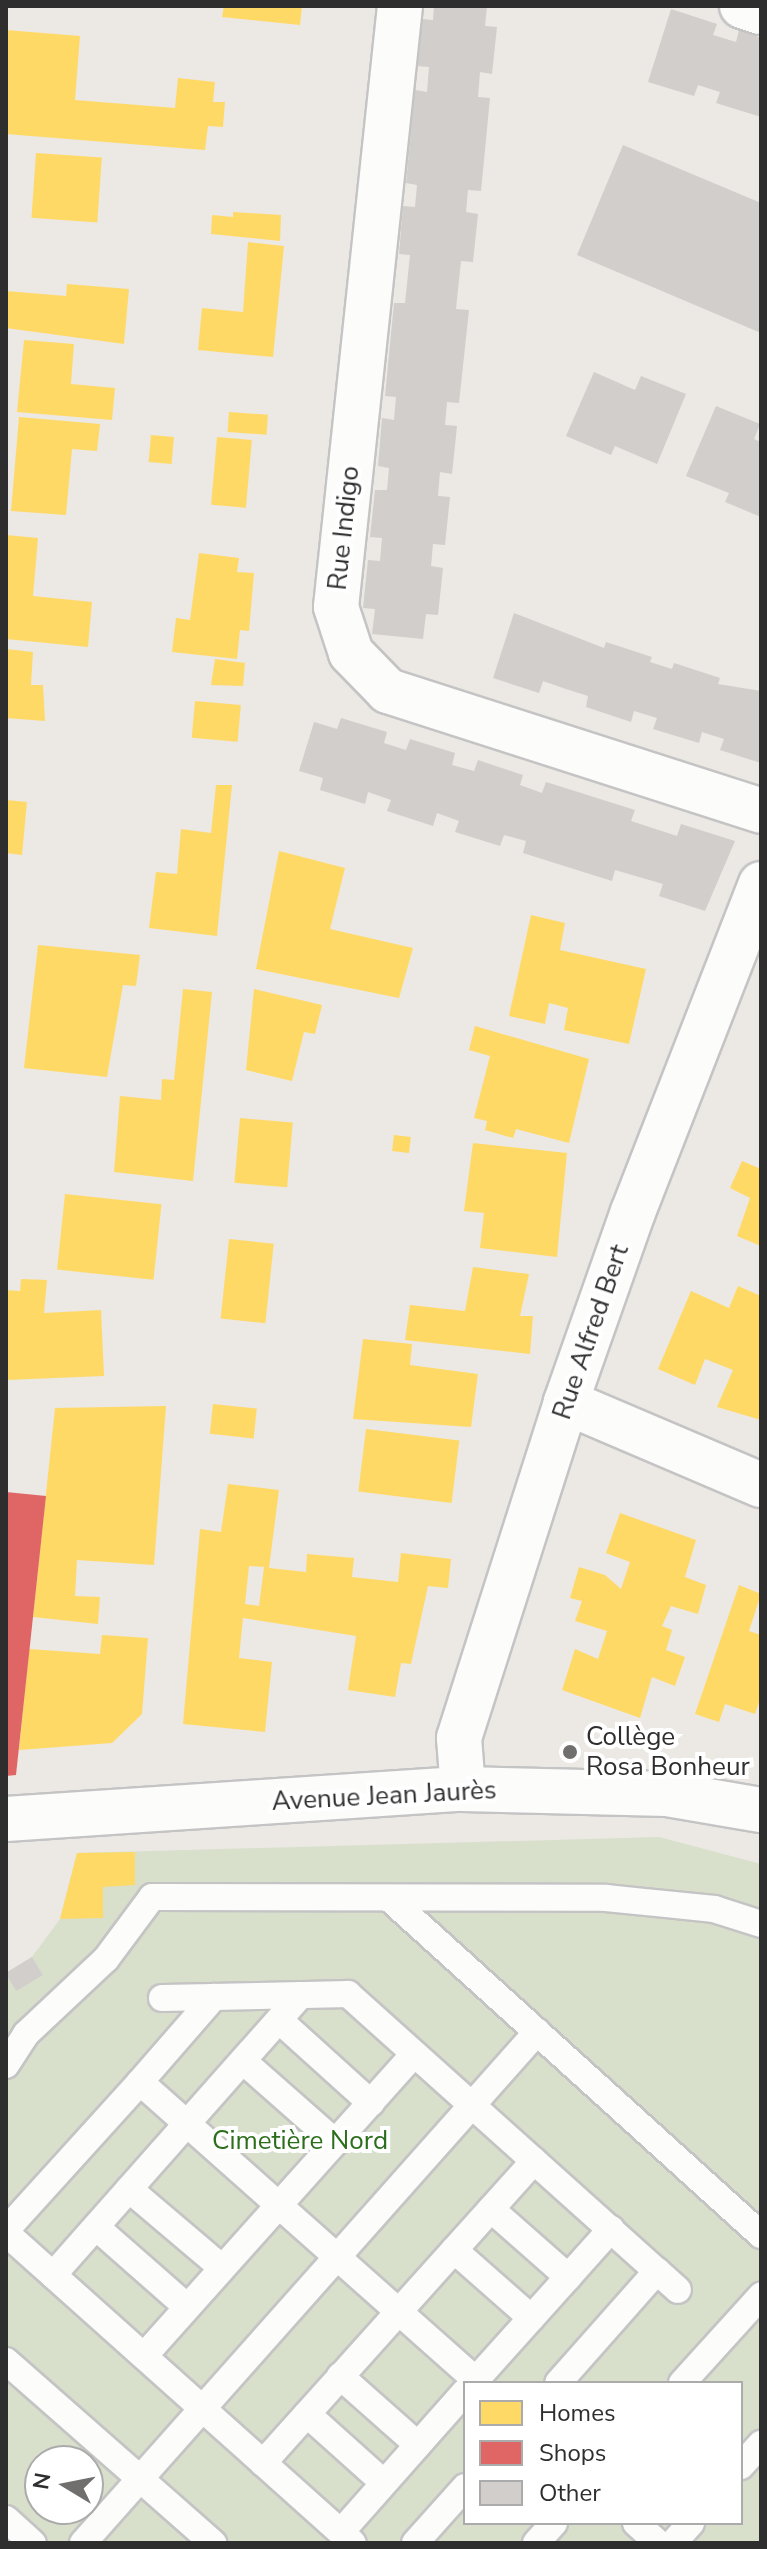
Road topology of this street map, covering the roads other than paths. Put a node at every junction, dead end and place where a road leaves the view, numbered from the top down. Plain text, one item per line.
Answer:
1 (400, 6) edge
2 (742, 6) edge
3 (761, 12) edge
4 (761, 811) edge
5 (761, 884) edge
6 (566, 1402) junction
7 (761, 1485) edge
8 (463, 1789) junction
9 (761, 1810) edge
10 (6, 1819) edge
11 (389, 1898) junction
12 (761, 1924) edge
13 (301, 1995) junction
14 (214, 1997) junction
15 (162, 1998) dead end
16 (279, 2020) junction
17 (537, 2032) junction
18 (414, 2054) junction
19 (243, 2061) junction
20 (6, 2065) edge
21 (140, 2082) junction
22 (371, 2103) junction
23 (472, 2105) junction
24 (187, 2124) junction
25 (335, 2142) junction
26 (534, 2161) junction
27 (129, 2189) junction
28 (279, 2205) junction
29 (491, 2209) junction
30 (96, 2227) junction
31 (611, 2229) junction
32 (6, 2232) edge
33 (761, 2235) edge
34 (454, 2250) junction
35 (338, 2258) junction
36 (222, 2268) junction
37 (657, 2271) junction
38 (53, 2275) junction
39 (568, 2277) junction
40 (678, 2290) dead end
41 (761, 2296) edge
42 (187, 2307) junction
43 (399, 2311) junction
44 (531, 2318) junction
45 (144, 2356) junction
46 (6, 2361) edge
47 (340, 2376) junction
48 (470, 2381) edge
49 (476, 2381) edge
50 (560, 2381) edge
51 (684, 2381) edge
52 (463, 2395) edge
53 (202, 2407) junction
54 (307, 2414) junction
55 (761, 2444) edge
56 (418, 2445) junction
57 (263, 2463) junction
58 (743, 2464) edge
59 (138, 2477) junction
60 (384, 2483) junction
61 (463, 2489) edge
62 (6, 2519) edge
63 (552, 2525) edge
64 (638, 2525) edge
65 (689, 2525) edge
66 (347, 2537) edge
67 (33, 2543) edge
68 (83, 2543) edge
69 (213, 2543) edge
70 (415, 2543) edge
71 (536, 2543) edge
72 (658, 2543) edge
73 (673, 2543) edge

1 - 4 street, Rue Indigo
2 - 3 street
5 - 6 street, Rue Alfred Bert
6 - 7 street
6 - 8 street, Rue Alfred Bert
8 - 9 street, Avenue Jean Jaurès
8 - 10 street, Avenue Jean Jaurès
11 - 12 lane
11 - 17 lane
11 - 20 lane
13 - 14 lane
13 - 16 lane
13 - 18 lane
14 - 15 lane
14 - 21 lane
16 - 19 lane
16 - 22 lane
17 - 23 lane
17 - 33 lane
18 - 22 lane
18 - 23 lane
19 - 24 lane
19 - 25 lane
21 - 24 lane
21 - 32 lane
22 - 25 lane
23 - 26 lane
23 - 35 lane
24 - 27 lane
24 - 28 lane
25 - 28 lane
26 - 29 lane
26 - 31 lane
27 - 30 lane
27 - 36 lane
28 - 35 lane
28 - 36 lane
29 - 34 lane
29 - 39 lane
30 - 38 lane
30 - 42 lane
31 - 37 lane
31 - 39 lane
32 - 38 lane
34 - 43 lane
34 - 44 lane
35 - 43 lane
35 - 53 lane
36 - 42 lane
37 - 40 lane
37 - 50 lane
38 - 45 lane
39 - 44 lane
41 - 51 lane
42 - 45 lane
43 - 47 lane
43 - 48 lane
44 - 49 lane
45 - 53 lane
46 - 59 lane
47 - 54 lane
47 - 56 lane
52 - 56 lane
53 - 57 lane
53 - 59 lane
54 - 57 lane
54 - 60 lane
55 - 58 lane
56 - 60 lane
57 - 66 lane
59 - 68 lane
59 - 69 lane
60 - 66 lane
61 - 70 lane
62 - 67 lane
63 - 71 lane
64 - 72 lane
65 - 73 lane

